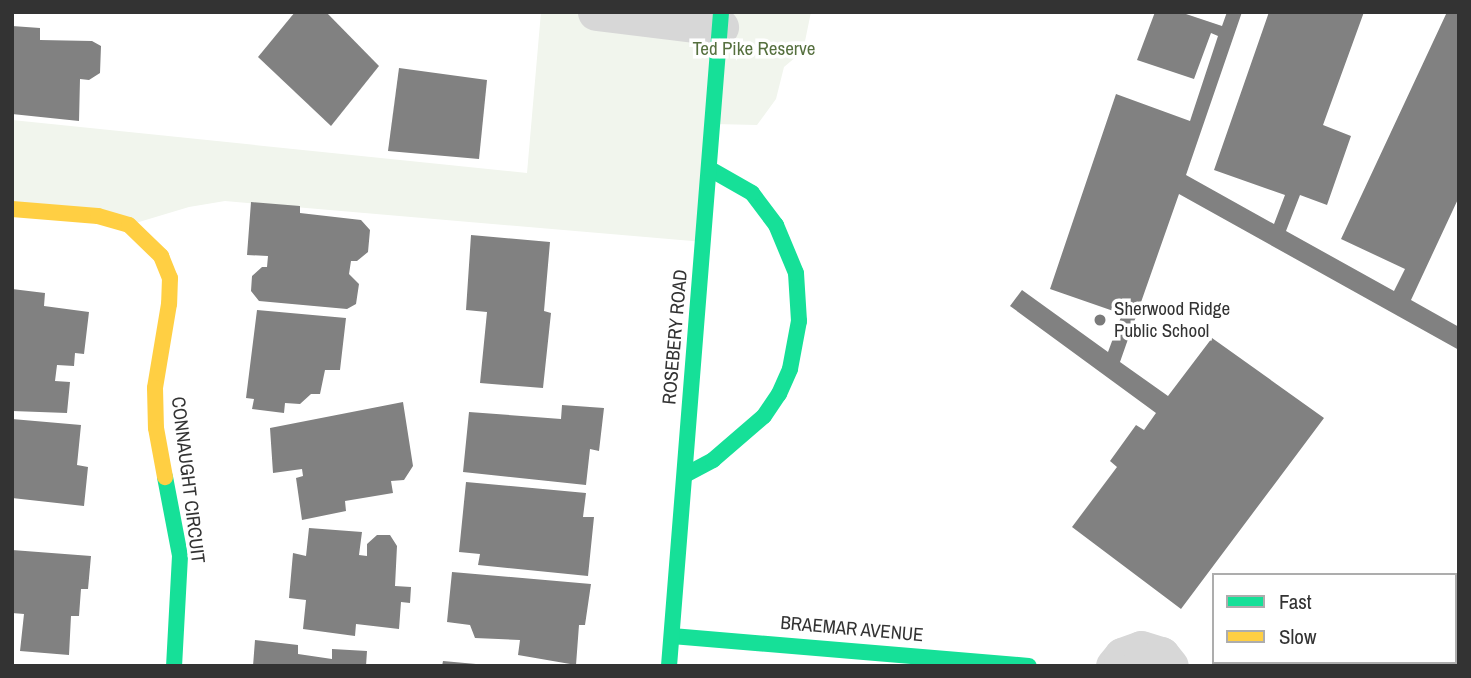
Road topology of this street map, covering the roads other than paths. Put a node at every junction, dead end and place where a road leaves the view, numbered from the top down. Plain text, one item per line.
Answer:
1 (596, 12) edge
2 (720, 20) edge
3 (710, 169) junction
4 (12, 209) edge
5 (685, 475) junction
6 (672, 636) junction
7 (174, 666) edge
8 (669, 666) edge
9 (1029, 666) edge
10 (1114, 666) edge
11 (1170, 666) edge

1 - 2 street
2 - 3 street, ROSEBERY ROAD
3 - 5 street, ROSEBERY ROAD
3 - 5 street
4 - 7 street, CONNAUGHT CIRCUIT
5 - 6 street, ROSEBERY ROAD
6 - 8 street, ROSEBERY ROAD
6 - 9 street, BRAEMAR AVENUE
10 - 11 street

